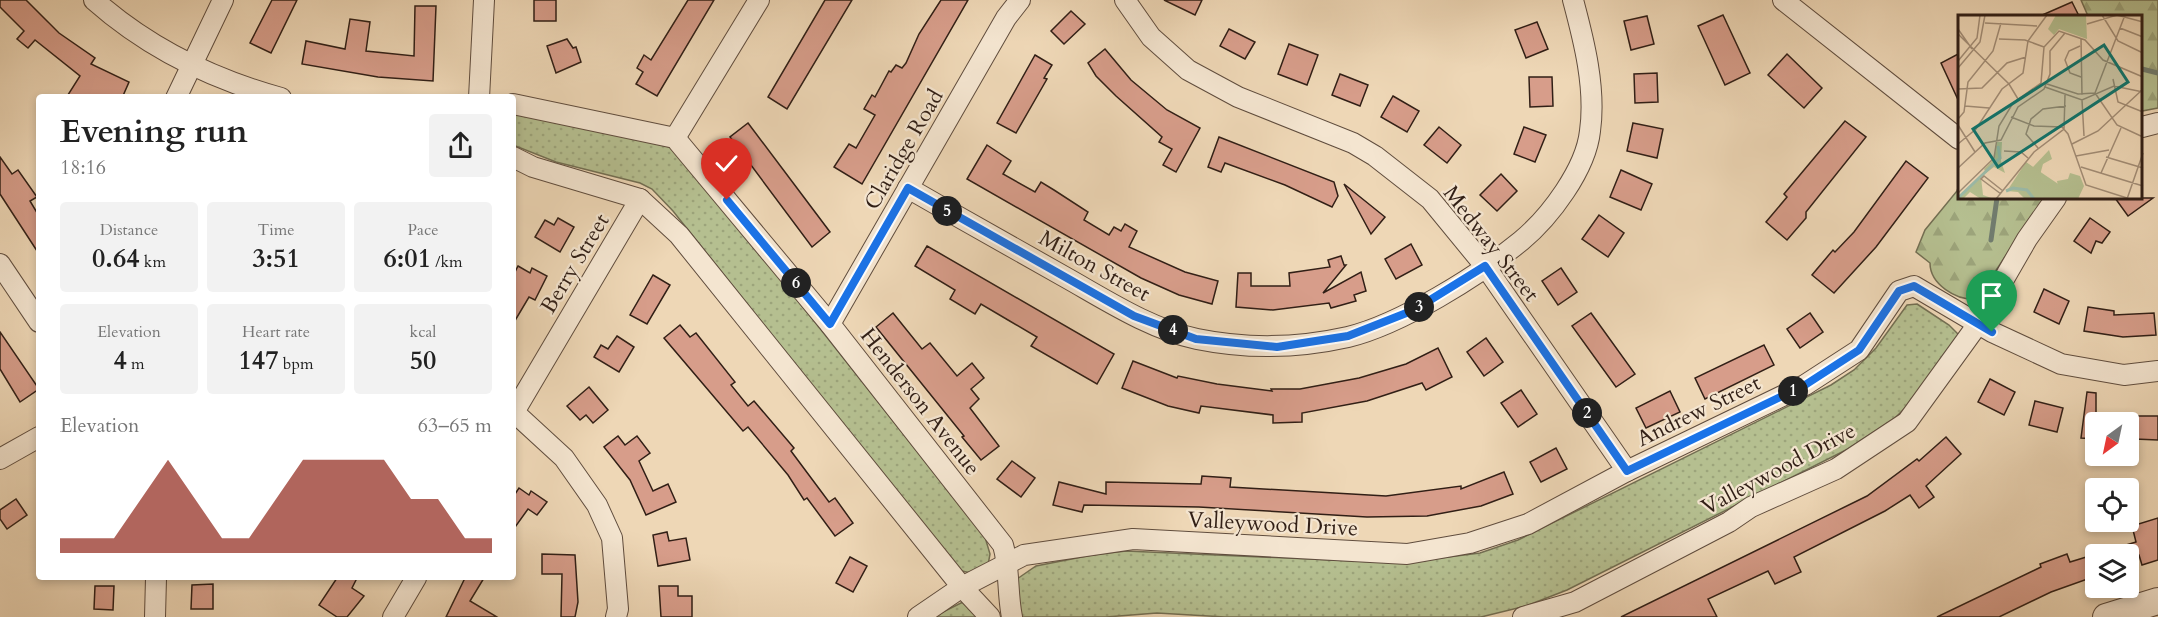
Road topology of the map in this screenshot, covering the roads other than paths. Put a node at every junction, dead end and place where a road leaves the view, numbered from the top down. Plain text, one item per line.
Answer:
1 (94, 0) edge
2 (223, 0) edge
3 (484, 0) edge
4 (759, 0) edge
5 (1020, 0) edge
6 (1125, 0) edge
7 (1573, 0) edge
8 (1783, 0) edge
9 (192, 65) junction
10 (178, 94) edge
11 (267, 94) edge
12 (479, 94) edge
13 (516, 105) edge
14 (2158, 123) edge
15 (2143, 127) edge
16 (675, 138) junction
17 (1958, 138) edge
18 (516, 158) edge
19 (908, 188) junction
20 (640, 199) junction
21 (2055, 200) edge
22 (0, 264) edge
23 (1485, 266) junction
24 (36, 317) edge
25 (830, 324) junction
26 (1978, 324) junction
27 (2158, 371) edge
28 (516, 410) edge
29 (516, 415) edge
30 (36, 439) edge
31 (0, 459) edge
32 (1627, 471) junction
33 (1008, 563) junction
34 (156, 580) edge
35 (415, 580) edge
36 (962, 587) junction
37 (2158, 601) edge
38 (155, 617) edge
39 (393, 617) edge
40 (616, 617) edge
41 (918, 617) edge
42 (990, 617) edge
43 (1012, 617) edge
44 (1523, 617) edge
45 (2106, 617) edge

1 - 9 street
2 - 9 street
3 - 12 street
4 - 16 street
5 - 19 street, Claridge Road
6 - 23 street, Medway Street
7 - 23 street, Milton Street
8 - 17 street
9 - 10 street
9 - 11 street
13 - 16 street
14 - 15 street
16 - 25 street, Henderson Avenue
18 - 20 street
19 - 23 street, Milton Street
19 - 25 street, Claridge Road
20 - 28 street, Berry Street
20 - 36 street
21 - 26 street, Valleywood Drive
22 - 24 street
23 - 32 street, Medway Street
25 - 33 street, Henderson Avenue
26 - 27 street, Andrew Street
26 - 32 street, Andrew Street
26 - 44 street, Valleywood Drive
29 - 40 street
30 - 31 street
32 - 33 street, Valleywood Drive
33 - 36 street, Valleywood Drive
33 - 43 street, Henderson Avenue
34 - 38 street
35 - 39 street
36 - 41 street, Valleywood Drive
36 - 42 street
37 - 45 street

